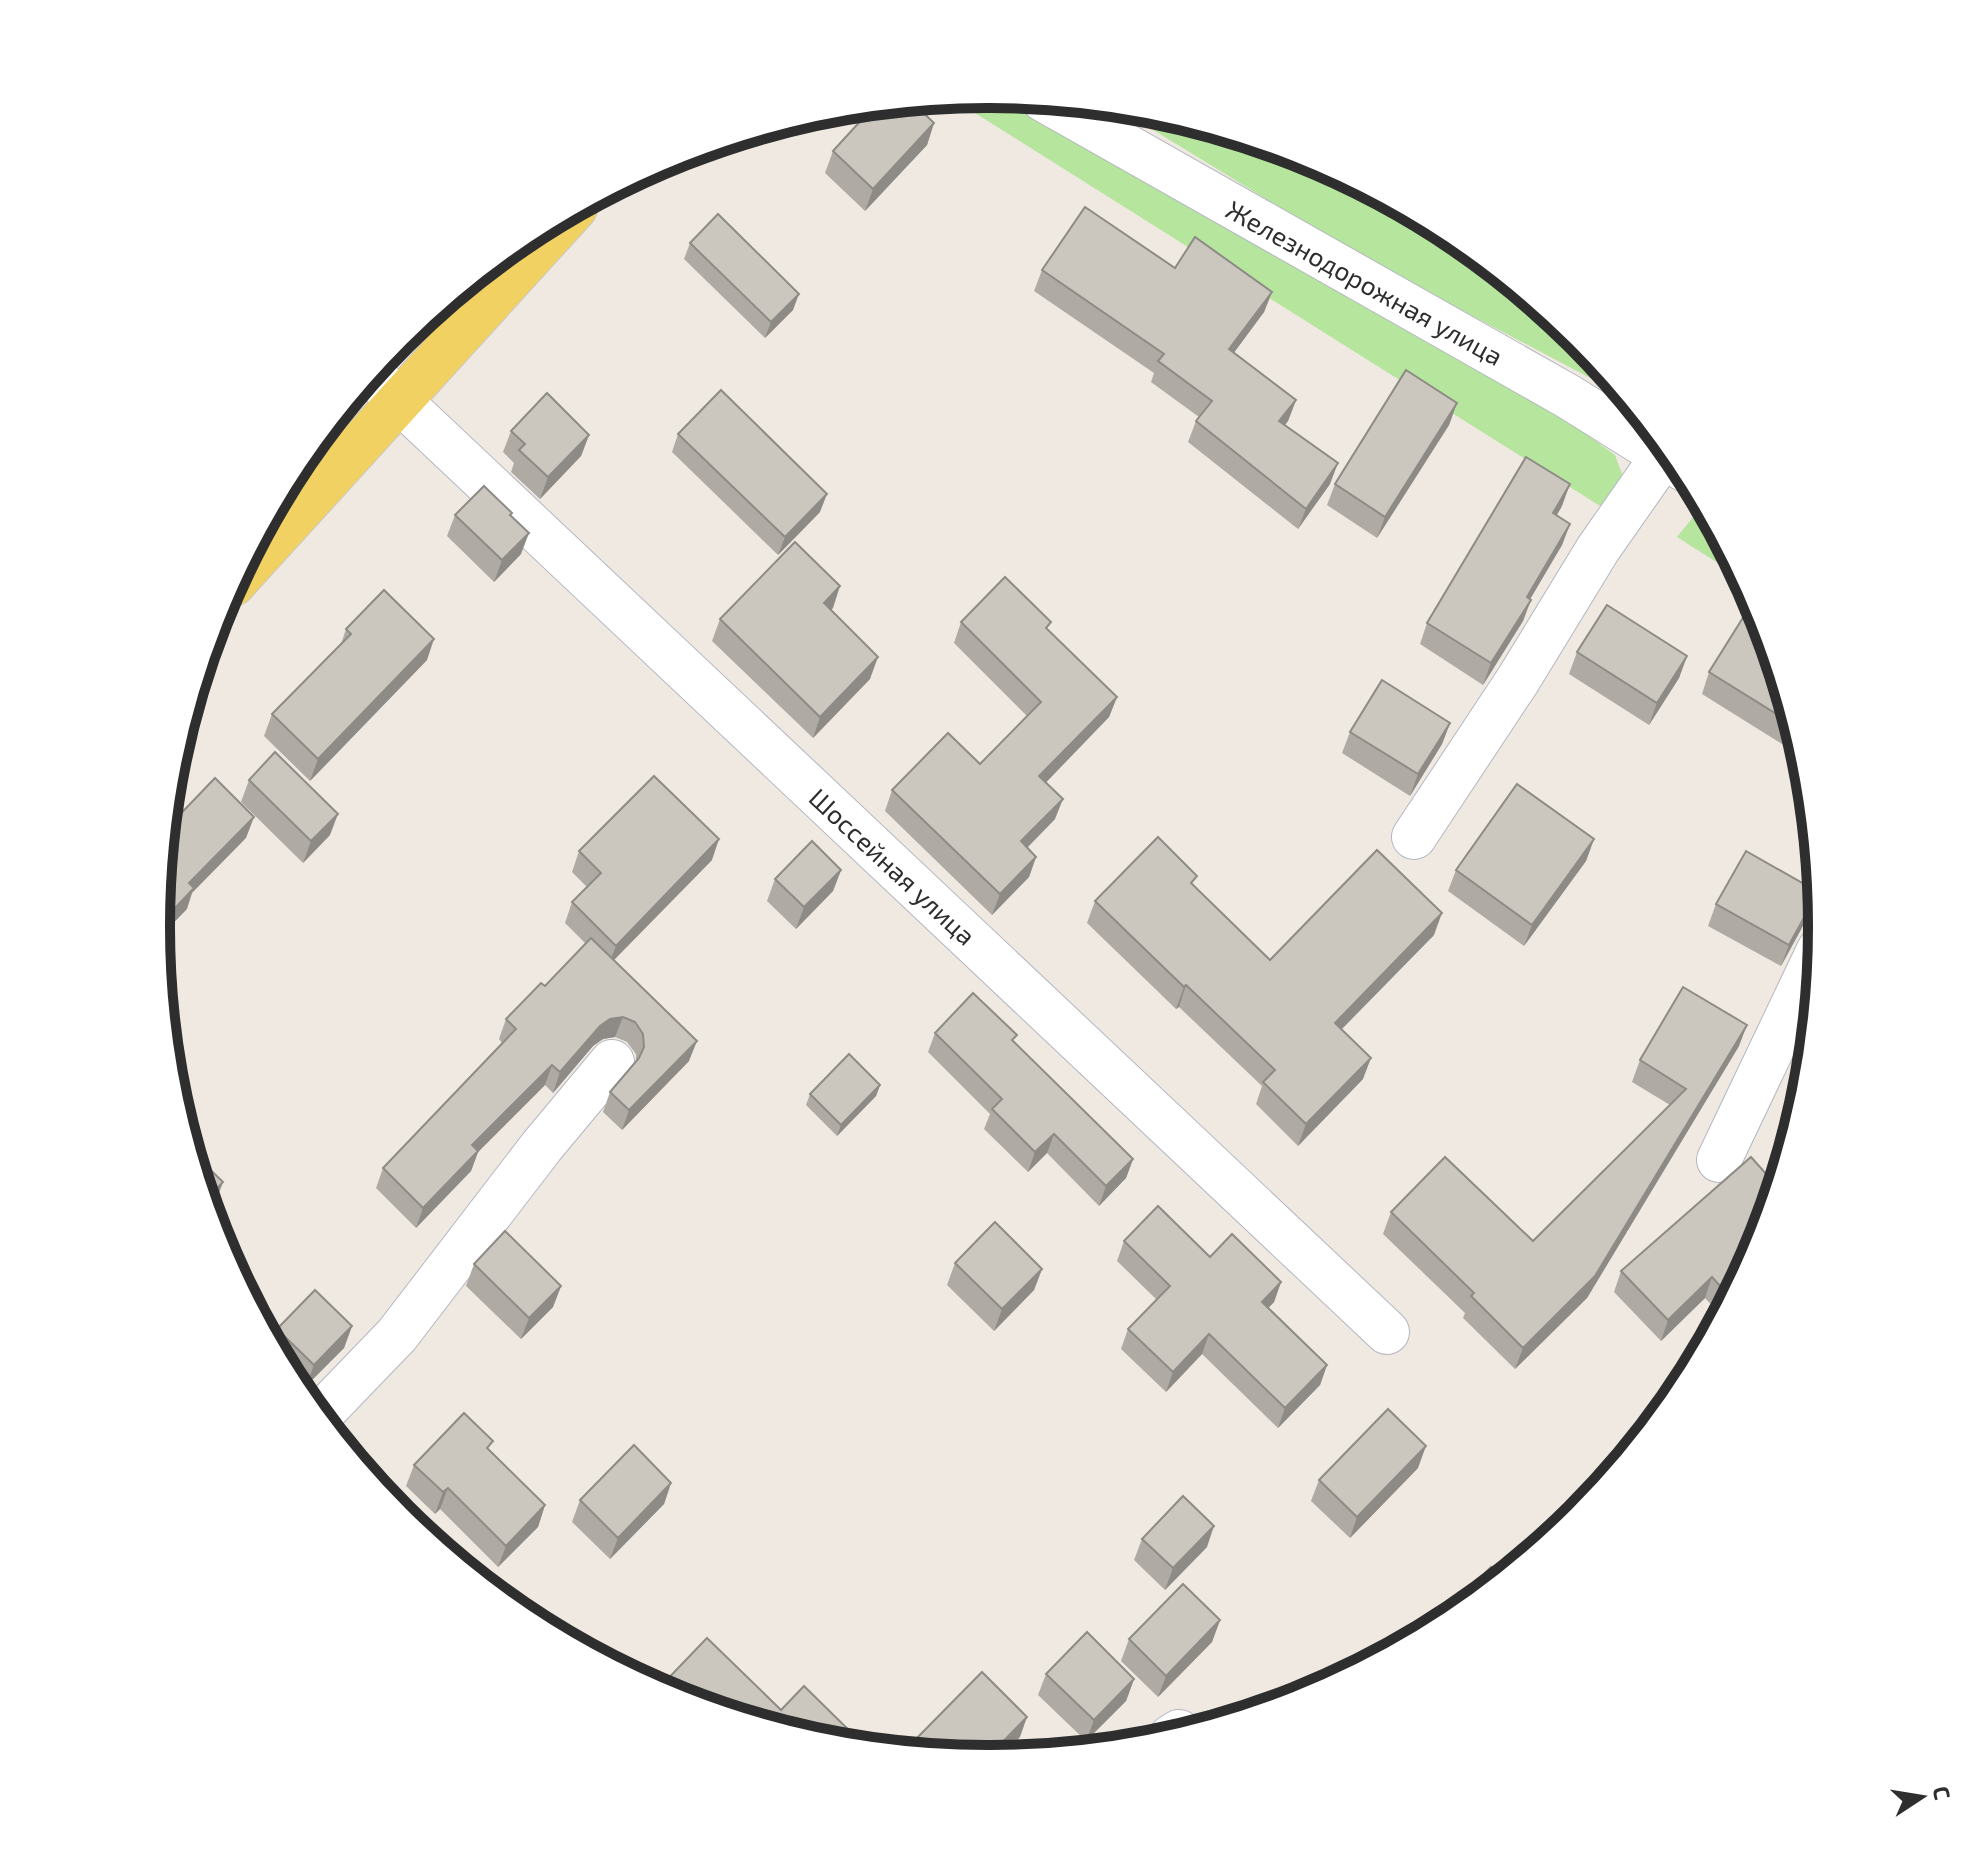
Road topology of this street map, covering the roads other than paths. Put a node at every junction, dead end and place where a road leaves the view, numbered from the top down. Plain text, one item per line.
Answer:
1 (1066, 112) edge
2 (536, 245) edge
3 (385, 387) edge
4 (1654, 450) edge
5 (1667, 468) edge
6 (270, 537) edge
7 (1414, 837) dead end
8 (1806, 977) edge
9 (612, 1062) dead end
10 (1719, 1160) dead end
11 (1387, 1332) dead end
12 (327, 1407) edge

1 - 4 street, Железнодорожная улица
2 - 3 main road
3 - 6 main road
3 - 11 street, Шоссейная улица
5 - 7 street
8 - 10 street
9 - 12 street

